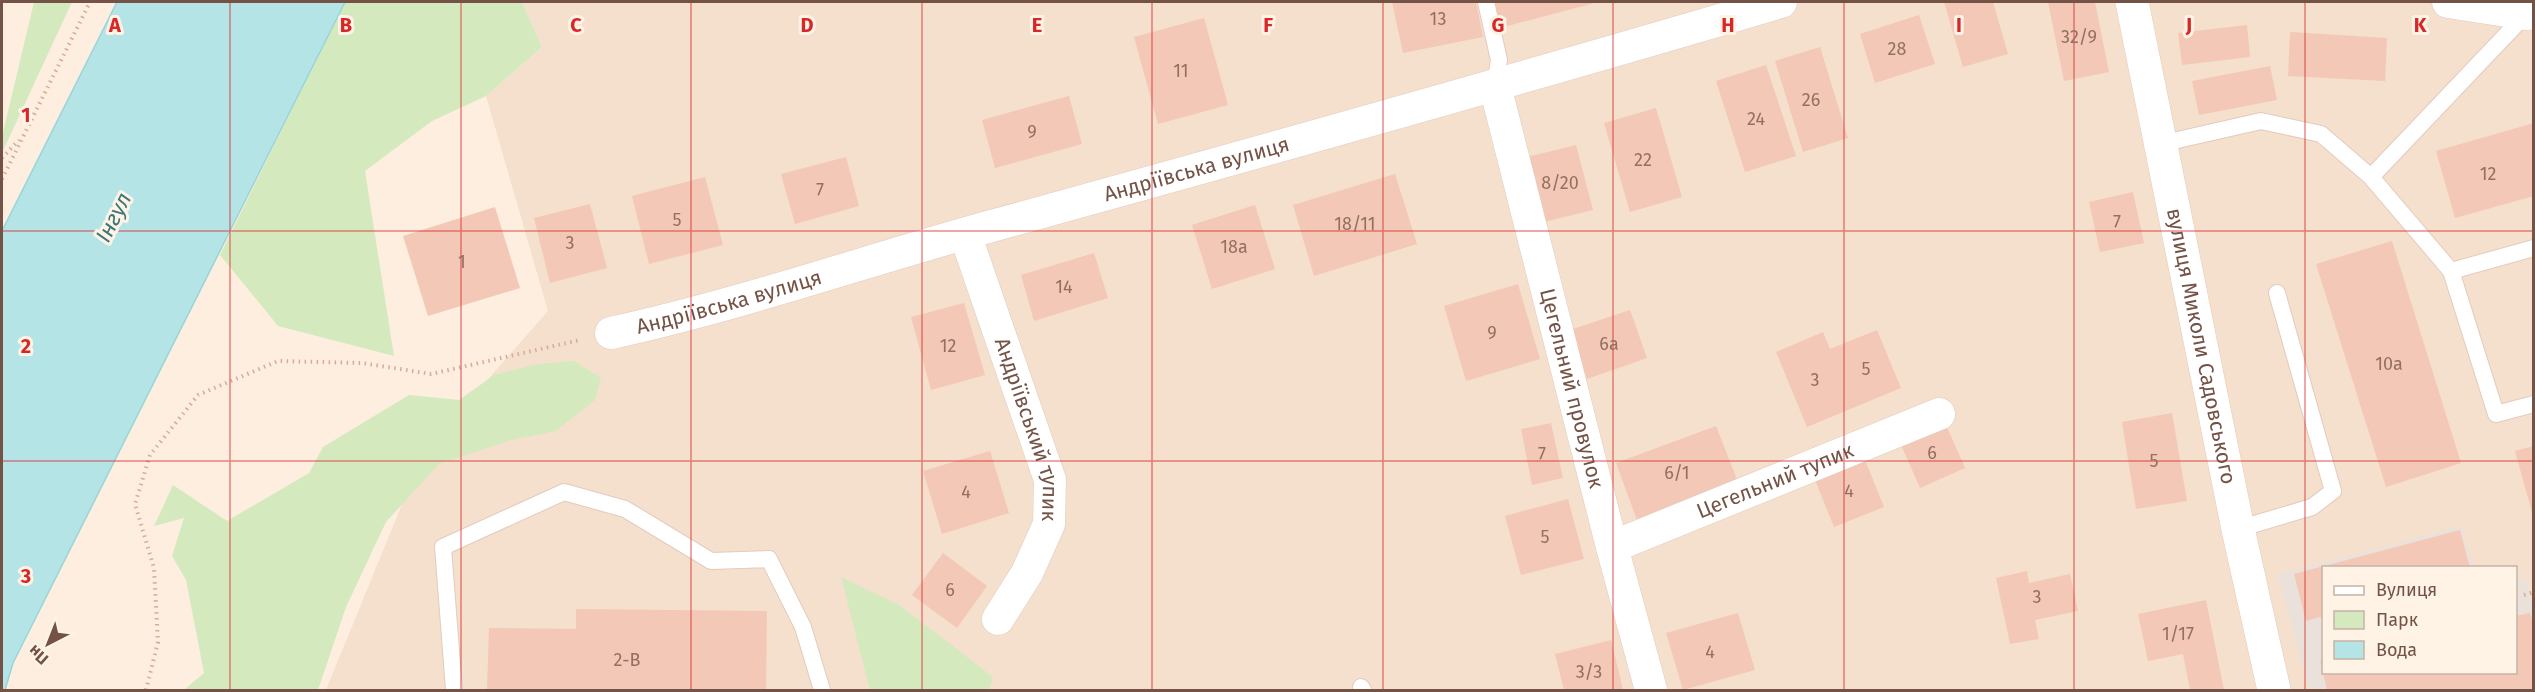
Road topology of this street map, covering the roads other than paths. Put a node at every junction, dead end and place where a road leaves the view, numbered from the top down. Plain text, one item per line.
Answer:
1 (1486, 2) edge
2 (1781, 2) edge
3 (2132, 2) edge
4 (2448, 2) edge
5 (2530, 14) edge
6 (1495, 86) junction
7 (2160, 144) junction
8 (2371, 177) junction
9 (965, 234) junction
10 (2534, 248) edge
11 (2451, 271) junction
12 (2277, 293) dead end
13 (611, 333) road end
14 (2534, 404) edge
15 (1939, 414) dead end
16 (2238, 529) junction
17 (1612, 547) junction
18 (998, 619) dead end
19 (454, 690) edge
20 (822, 690) edge
21 (1651, 690) edge
22 (2274, 690) edge

1 - 6 lane
2 - 6 street, Андріївська вулиця
3 - 7 street, вулиця Миколи Садовського
4 - 5 street
5 - 8 lane
6 - 9 street, Андріївська вулиця
6 - 17 street, Цегельний провулок
7 - 8 lane
7 - 16 street, вулиця Миколи Садовського
8 - 11 lane
9 - 13 street, Андріївська вулиця
9 - 18 street, Андріївський тупик
10 - 11 lane
11 - 14 lane
12 - 16 lane
15 - 17 street, Цегельний тупик
16 - 22 street, вулиця Миколи Садовського
17 - 21 street, Цегельний провулок
19 - 20 lane

